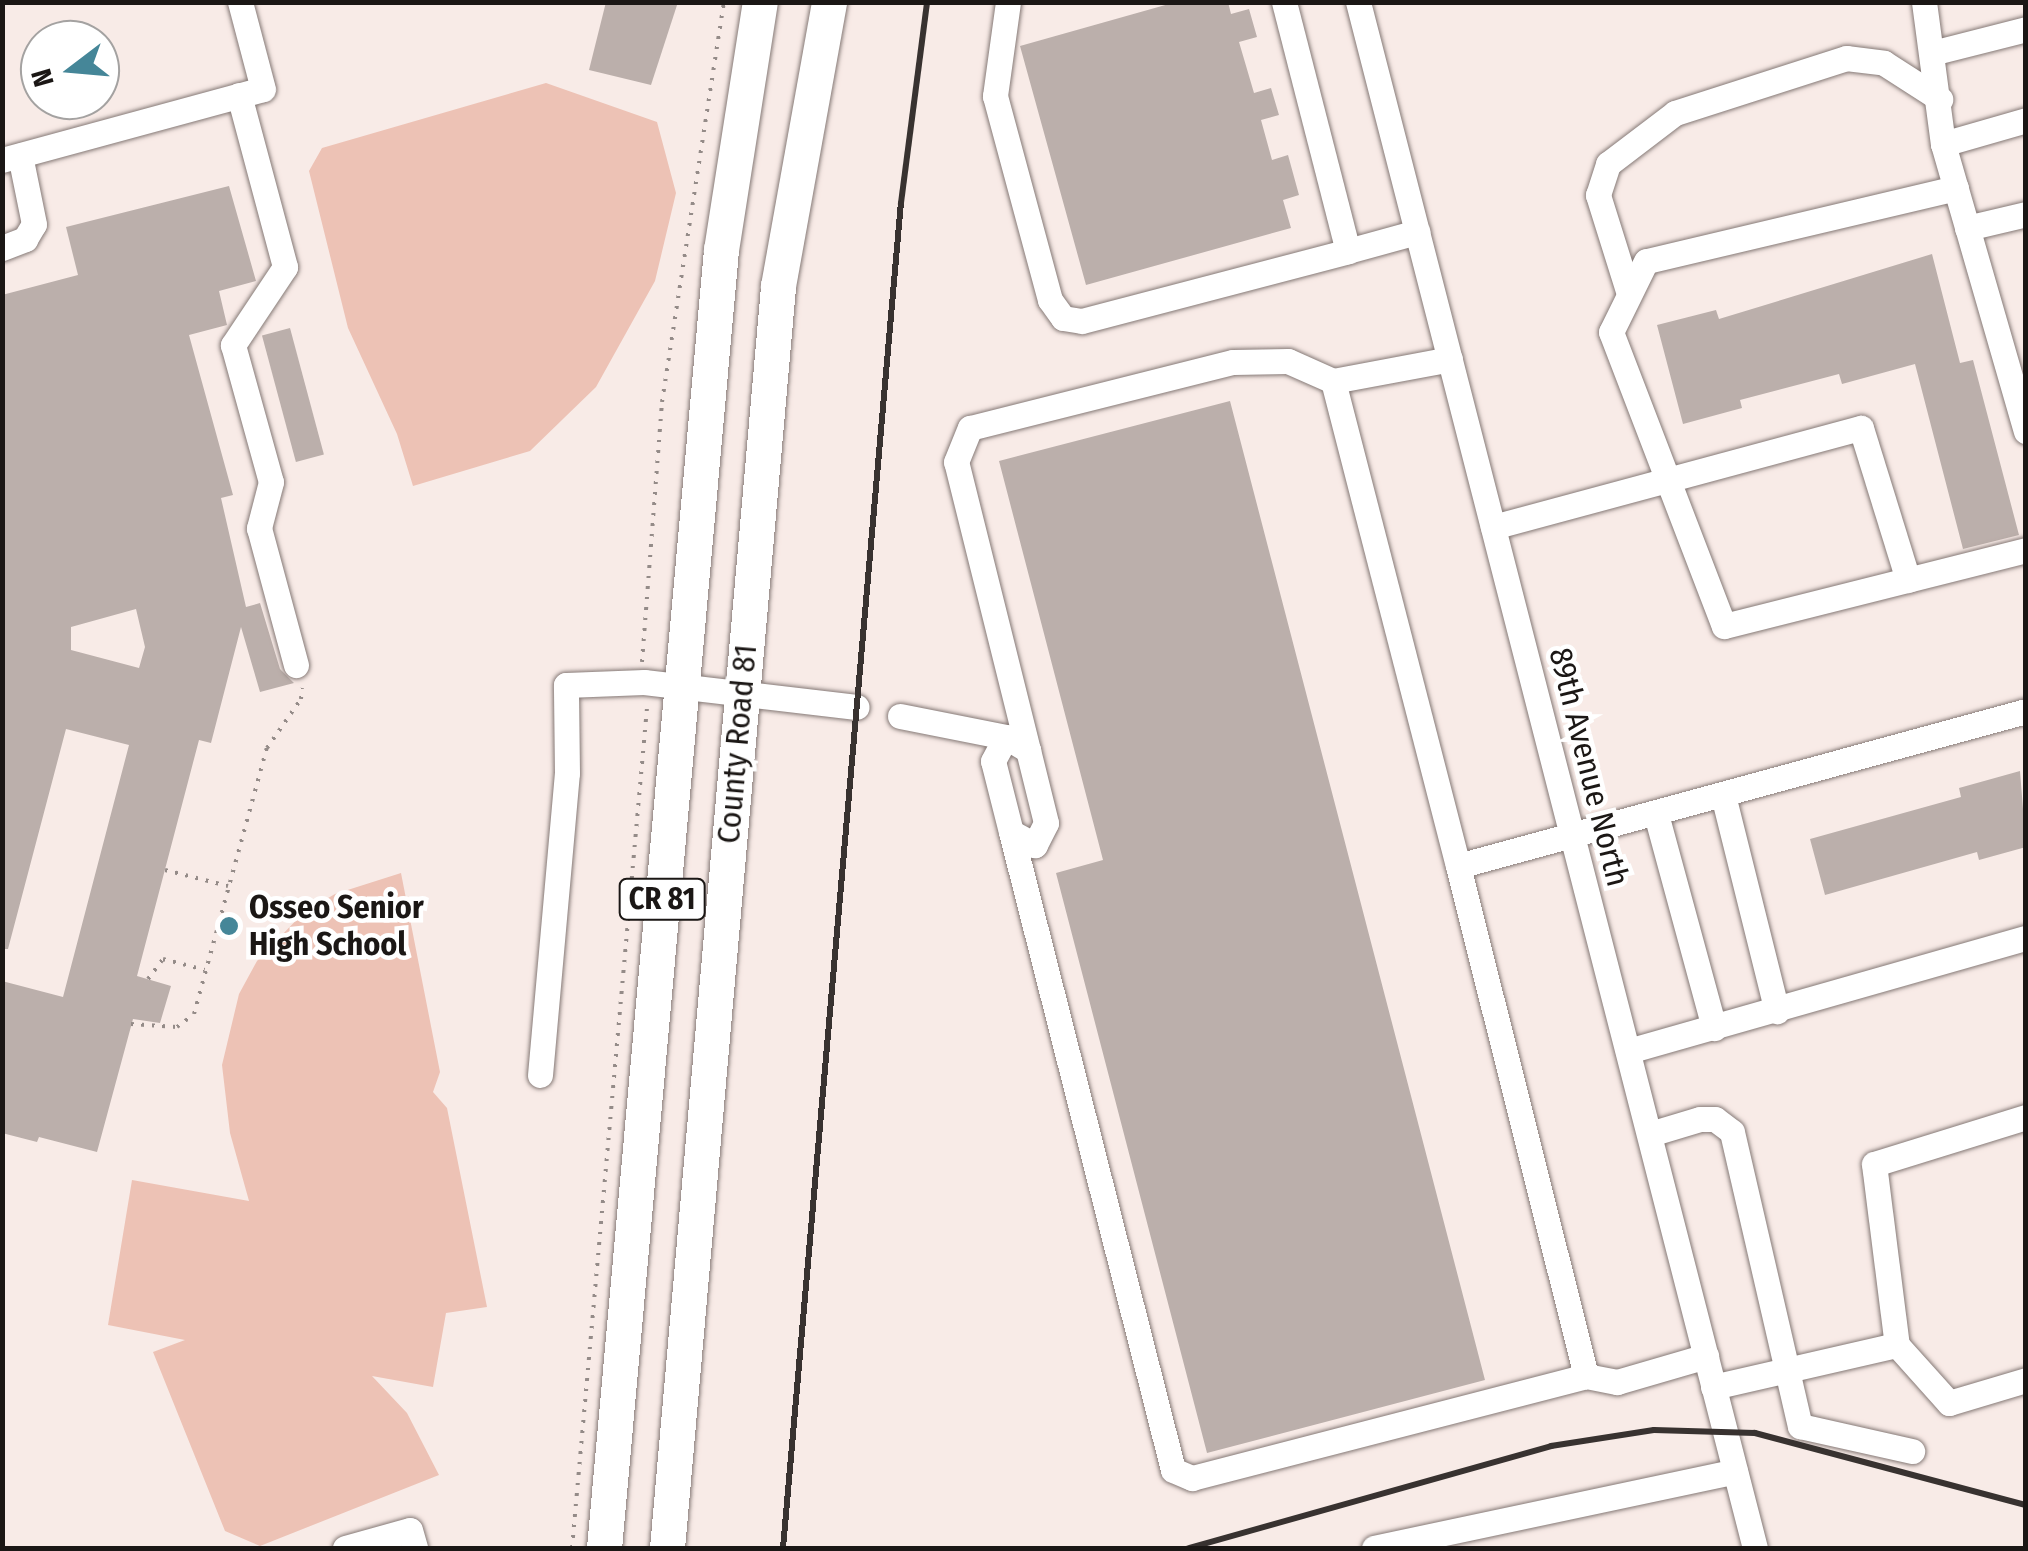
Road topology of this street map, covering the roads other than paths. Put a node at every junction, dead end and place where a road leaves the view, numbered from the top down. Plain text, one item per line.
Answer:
1 (240, 2) edge
2 (760, 2) edge
3 (829, 2) edge
4 (1284, 2) edge
5 (1358, 2) edge
6 (1924, 2) edge
7 (1015, 4) edge
8 (2026, 29) edge
9 (1932, 53) junction
10 (251, 92) junction
11 (1940, 98) junction
12 (2026, 120) edge
13 (1943, 144) junction
14 (11, 158) edge
15 (1956, 188) junction
16 (2026, 214) edge
17 (1968, 228) junction
18 (1417, 232) junction
19 (2, 248) edge
20 (1348, 251) junction
21 (1630, 294) junction
22 (1450, 359) junction
23 (1333, 381) junction
24 (2020, 388) edge
25 (2026, 431) edge
26 (1668, 480) junction
27 (1493, 526) junction
28 (2026, 550) edge
29 (1908, 580) junction
30 (296, 665) road end
31 (680, 690) junction
32 (741, 695) junction
33 (856, 706) dead end
34 (2026, 712) edge
35 (900, 716) dead end
36 (1017, 744) junction
37 (1723, 795) junction
38 (1656, 814) junction
39 (1011, 832) junction
40 (1574, 837) junction
41 (1458, 866) junction
42 (2026, 938) edge
43 (1776, 1011) junction
44 (1714, 1028) junction
45 (1628, 1051) junction
46 (540, 1075) dead end
47 (2026, 1118) edge
48 (1650, 1134) junction
49 (1897, 1345) junction
50 (1706, 1356) junction
51 (1789, 1366) junction
52 (1586, 1376) junction
53 (2026, 1380) edge
54 (1713, 1387) junction
55 (1912, 1451) dead end
56 (1735, 1471) junction
57 (351, 1548) edge
58 (415, 1548) edge
59 (604, 1548) edge
60 (667, 1548) edge
61 (1374, 1548) edge
62 (1755, 1548) edge

1 - 10 street
2 - 31 highway, County Road 81 / CR 81
3 - 32 highway, County Road 81 / CR 81
4 - 20 street
5 - 18 street, 89th Avenue North
6 - 9 street
7 - 20 street
8 - 9 street
9 - 11 street
10 - 14 street
10 - 30 street
11 - 13 street
11 - 21 street
12 - 13 street
13 - 15 street
14 - 19 street
15 - 17 street
15 - 21 street
16 - 17 street
17 - 24 street
18 - 20 street
18 - 22 street, 89th Avenue North
21 - 26 street
22 - 23 street
22 - 27 street, 89th Avenue North
23 - 36 street
23 - 41 street
24 - 25 street
26 - 27 street
26 - 29 street
26 - 29 street
27 - 40 street, 89th Avenue North
28 - 29 street
31 - 32 street
31 - 46 street
31 - 59 highway, County Road 81 / CR 81
32 - 33 street
32 - 60 highway, County Road 81 / CR 81
34 - 37 street
35 - 36 street
36 - 39 street
36 - 39 street
37 - 38 street
37 - 43 street
38 - 40 street
38 - 44 street
39 - 52 street
40 - 41 street
40 - 45 street, 89th Avenue North
41 - 52 street
42 - 43 street
43 - 44 street
44 - 45 street
45 - 48 street, 89th Avenue North
47 - 49 street
48 - 50 street, 89th Avenue North
48 - 51 street
49 - 51 street
49 - 53 street
50 - 52 street
50 - 54 street, 89th Avenue North
51 - 54 street
51 - 55 street
54 - 56 street, 89th Avenue North
56 - 61 street
56 - 62 street, 89th Avenue North
57 - 58 street

